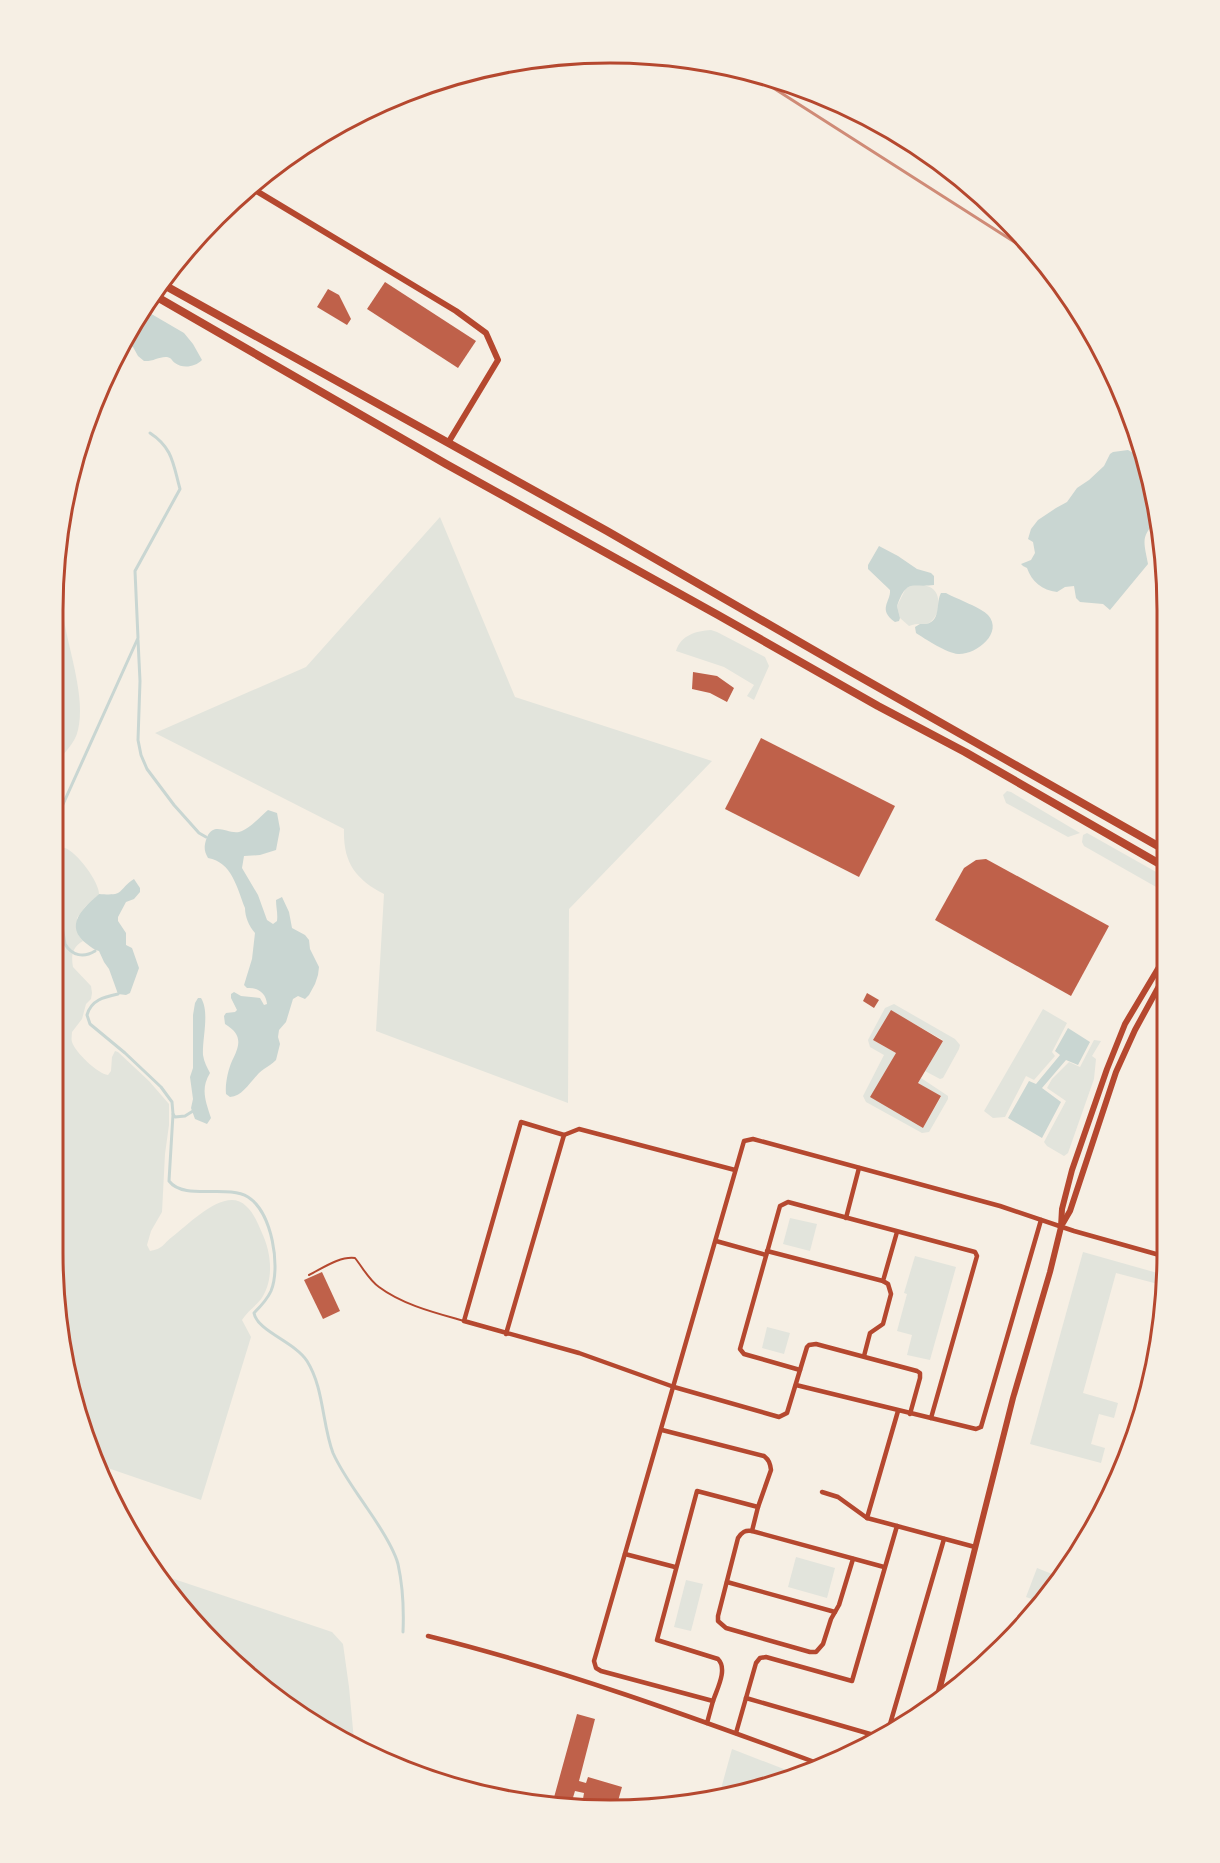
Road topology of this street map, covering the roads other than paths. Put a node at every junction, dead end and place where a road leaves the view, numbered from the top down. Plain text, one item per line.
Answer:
1 (258, 192) edge
2 (168, 287) edge
3 (160, 299) edge
4 (448, 443) junction
5 (1157, 845) edge
6 (1157, 862) edge
7 (1157, 969) edge
8 (1157, 990) edge
9 (564, 1135) junction
10 (859, 1168) junction
11 (735, 1170) junction
12 (846, 1218) junction
13 (1041, 1220) junction
14 (1061, 1227) junction
15 (897, 1232) junction
16 (716, 1241) junction
17 (767, 1253) junction
18 (1157, 1254) edge
19 (309, 1275) dead end
20 (883, 1281) junction
21 (464, 1321) junction
22 (506, 1334) junction
23 (864, 1356) junction
24 (800, 1370) junction
25 (796, 1385) junction
26 (674, 1387) junction
27 (898, 1411) junction
28 (910, 1414) junction
29 (931, 1418) junction
30 (662, 1430) junction
31 (822, 1492) dead end
32 (758, 1507) junction
33 (867, 1518) junction
34 (897, 1526) junction
35 (752, 1531) junction
36 (944, 1539) junction
37 (975, 1547) junction
38 (625, 1554) junction
39 (853, 1559) junction
40 (675, 1568) junction
41 (884, 1568) junction
42 (727, 1582) junction
43 (835, 1612) junction
44 (428, 1636) dead end
45 (939, 1690) edge
46 (746, 1698) junction
47 (713, 1701) junction
48 (707, 1723) junction
49 (890, 1723) edge
50 (736, 1733) junction
51 (871, 1734) edge
52 (811, 1761) edge

1 - 4 street
2 - 4 highway
3 - 6 highway
4 - 5 highway
7 - 14 street
8 - 14 street
9 - 11 street
9 - 21 street
9 - 22 street
10 - 11 street
10 - 12 street
10 - 13 street
11 - 16 street
12 - 15 street
12 - 17 street
13 - 14 street
13 - 29 street
14 - 18 street
14 - 37 street
15 - 20 street
15 - 29 street
16 - 17 street
16 - 26 street
17 - 20 street
17 - 24 street
19 - 21 lane
20 - 23 street
21 - 22 street
22 - 26 street
23 - 24 street
23 - 28 street
24 - 25 street
25 - 26 street
25 - 27 street
26 - 30 street
27 - 28 street
27 - 33 street
28 - 29 street
30 - 32 street
30 - 38 street
31 - 33 street
32 - 35 street
32 - 40 street
33 - 34 street
34 - 36 street
34 - 41 street
35 - 39 street
35 - 42 street
36 - 37 street
36 - 49 street
37 - 45 street
38 - 40 street
38 - 47 street
39 - 41 street
39 - 43 street
40 - 47 street
41 - 46 street
42 - 43 street
42 - 43 street
44 - 48 street
46 - 50 street
46 - 51 street
47 - 48 street
48 - 50 street
50 - 52 street

